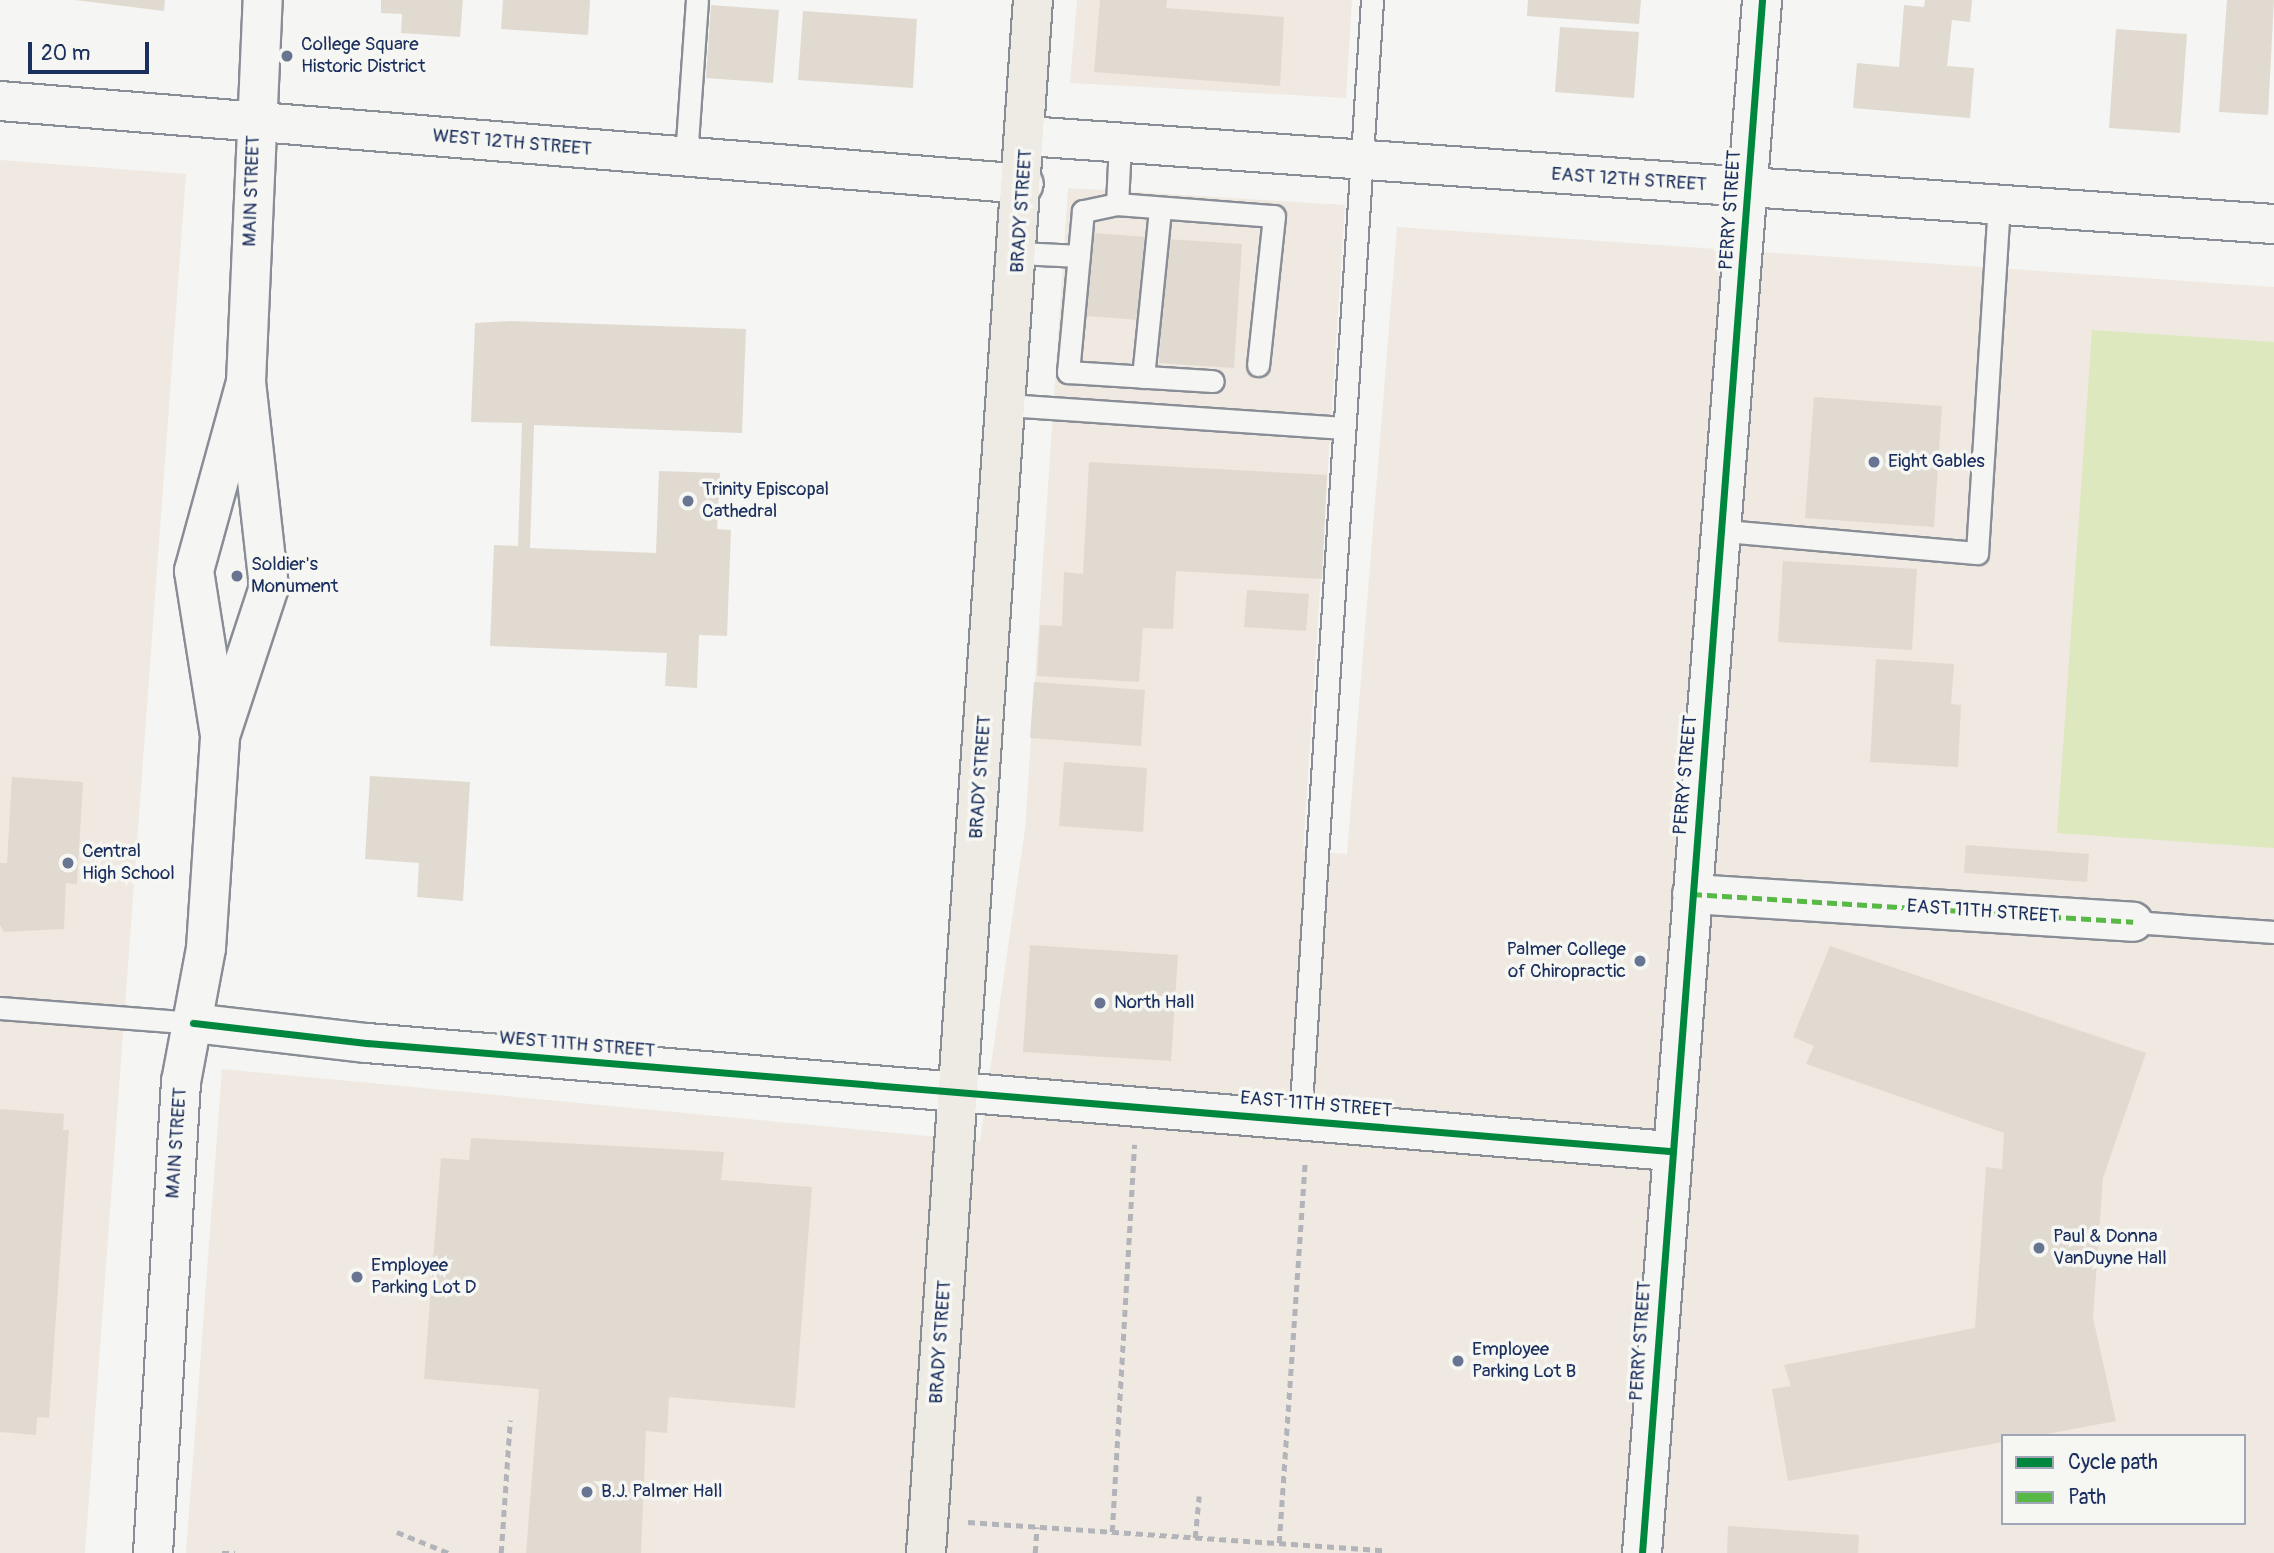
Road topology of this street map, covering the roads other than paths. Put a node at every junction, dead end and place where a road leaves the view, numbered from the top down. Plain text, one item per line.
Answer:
1 (263, 0) edge
2 (697, 0) edge
3 (1033, 0) edge
4 (1372, 0) edge
5 (1762, 0) edge
6 (0, 101) edge
7 (254, 122) junction
8 (1027, 136) junction
9 (1120, 143) junction
10 (686, 157) junction
11 (1362, 160) junction
12 (1024, 184) junction
13 (1749, 188) junction
14 (1117, 204) junction
15 (1999, 204) junction
16 (1160, 209) junction
17 (2274, 224) edge
18 (1019, 253) junction
19 (1079, 256) junction
20 (1258, 365) dead end
21 (1115, 376) junction
22 (1143, 377) junction
23 (1213, 381) dead end
24 (246, 382) junction
25 (1007, 405) junction
26 (1114, 414) junction
27 (1344, 428) junction
28 (1724, 531) junction
29 (220, 736) junction
30 (1692, 894) junction
31 (2133, 922) joint
32 (2274, 932) edge
33 (0, 1008) edge
34 (192, 1023) junction
35 (959, 1091) junction
36 (1304, 1120) junction
37 (1670, 1151) junction
38 (153, 1553) edge
39 (926, 1553) edge
40 (1642, 1553) edge

1 - 7 street, MAIN STREET
2 - 10 lane
3 - 8 highway, BRADY STREET
4 - 11 lane
5 - 13 street, PERRY STREET
6 - 7 street, WEST 12TH STREET
7 - 10 street, WEST 12TH STREET
7 - 24 street, MAIN STREET
8 - 9 street, EAST 12TH STREET
8 - 12 highway, BRADY STREET
9 - 11 street, EAST 12TH STREET
9 - 14 lane
10 - 12 street, WEST 12TH STREET
11 - 13 street, EAST 12TH STREET
11 - 27 lane
12 - 18 highway, BRADY STREET
13 - 15 street, EAST 12TH STREET
13 - 28 street, PERRY STREET
14 - 16 lane
14 - 19 lane
15 - 17 street, EAST 12TH STREET
15 - 28 lane
16 - 20 lane
16 - 22 lane
18 - 19 lane
18 - 25 highway, BRADY STREET
19 - 21 lane
21 - 22 lane
21 - 26 lane
22 - 23 lane
24 - 29 street, MAIN STREET
24 - 29 street, MAIN STREET
25 - 26 lane
25 - 35 highway, BRADY STREET
26 - 27 lane
27 - 36 lane
28 - 30 street, PERRY STREET
29 - 34 street, MAIN STREET
30 - 31 street, EAST 11TH STREET
30 - 37 street, PERRY STREET
31 - 32 lane, EAST 11TH STREET
33 - 34 lane
34 - 35 street, WEST 11TH STREET
34 - 38 street, MAIN STREET
35 - 36 street, EAST 11TH STREET
35 - 39 highway, BRADY STREET
36 - 37 street, EAST 11TH STREET
37 - 40 street, PERRY STREET

